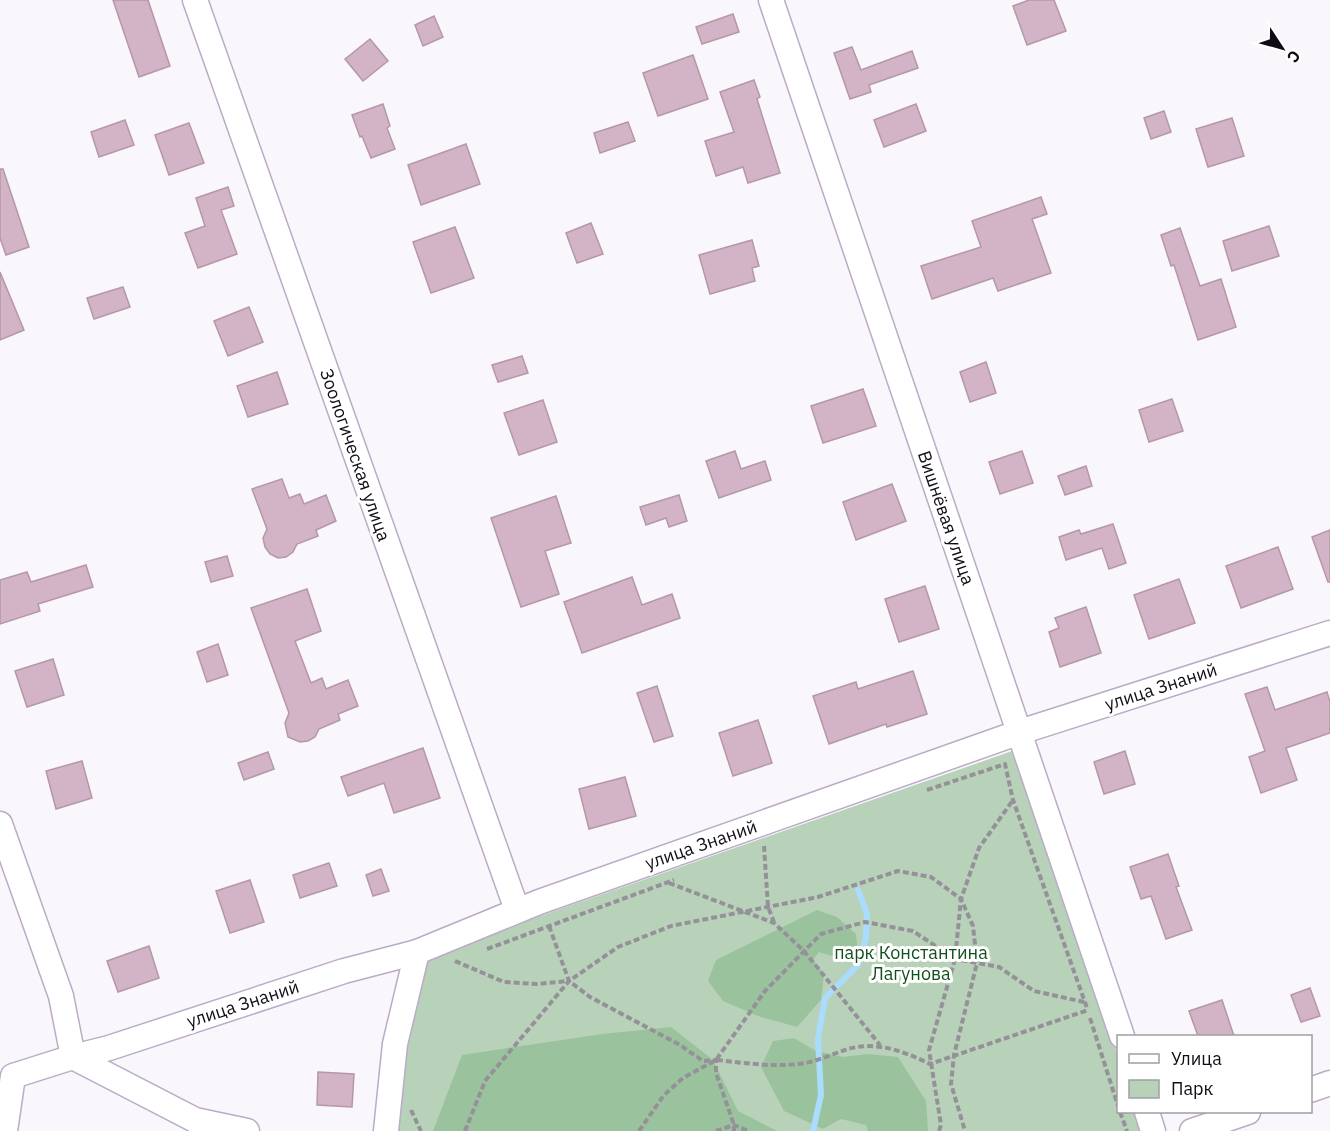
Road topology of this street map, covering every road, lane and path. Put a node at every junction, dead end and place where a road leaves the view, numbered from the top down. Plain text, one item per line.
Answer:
1 (195, 0) edge
2 (771, 0) edge
3 (1330, 633) edge
4 (1020, 732) junction
5 (918, 794) dead end
6 (1013, 800) junction
7 (0, 824) edge
8 (775, 843) dead end
9 (764, 846) junction
10 (753, 850) dead end
11 (678, 878) dead end
12 (668, 882) junction
13 (961, 899) junction
14 (768, 907) junction
15 (517, 910) junction
16 (743, 912) junction
17 (774, 923) junction
18 (549, 926) junction
19 (486, 950) dead end
20 (804, 951) junction
21 (417, 952) junction
22 (465, 957) dead end
23 (955, 959) junction
24 (455, 961) junction
25 (977, 963) junction
26 (445, 965) dead end
27 (569, 981) junction
28 (1085, 1002) junction
29 (1088, 1010) junction
30 (1122, 1035) edge
31 (880, 1046) junction
32 (954, 1055) junction
33 (73, 1057) junction
34 (716, 1060) junction
35 (930, 1064) junction
36 (7, 1076) edge
37 (1330, 1083) edge
38 (1312, 1090) edge
39 (1117, 1100) edge
40 (411, 1108) dead end
41 (1120, 1113) edge
42 (1147, 1113) edge
43 (1245, 1113) edge
44 (734, 1125) junction
45 (5, 1131) edge
46 (247, 1131) edge
47 (386, 1131) edge
48 (420, 1131) edge
49 (465, 1131) edge
50 (639, 1131) edge
51 (716, 1131) edge
52 (734, 1131) edge
53 (748, 1131) edge
54 (939, 1131) edge
55 (966, 1131) edge
56 (1126, 1131) edge
57 (1154, 1131) edge
58 (1192, 1131) edge

1 - 15 street, Зоологическая улица
2 - 4 street, Вишнёвая улица
3 - 4 street, улица Знаний
4 - 15 street, улица Знаний
4 - 30 street, Вишнёвая улица
5 - 6 path
6 - 13 path
6 - 28 path
7 - 33 street
8 - 9 path
9 - 10 path
9 - 14 path
11 - 12 path
12 - 16 path
12 - 18 path
13 - 14 path
13 - 23 path
13 - 25 path
14 - 16 path
14 - 17 path
15 - 21 street, улица Знаний
16 - 17 path
16 - 27 path
17 - 20 path
18 - 19 path
18 - 27 path
20 - 23 path
20 - 31 path
20 - 34 path
21 - 33 street, улица Знаний
21 - 47 street
22 - 24 path
23 - 25 path
23 - 35 path
24 - 26 path
24 - 27 path
25 - 28 path
25 - 32 path
27 - 34 path
27 - 49 path
28 - 29 path
29 - 32 path
29 - 39 path
31 - 34 path
31 - 35 path
32 - 35 path
32 - 55 path
33 - 36 street, улица Знаний
33 - 46 street
34 - 44 path
34 - 50 path
35 - 54 path
36 - 45 street
37 - 38 street
40 - 48 path
41 - 56 path
42 - 57 street
43 - 58 street
44 - 51 path
44 - 52 path
44 - 53 path

